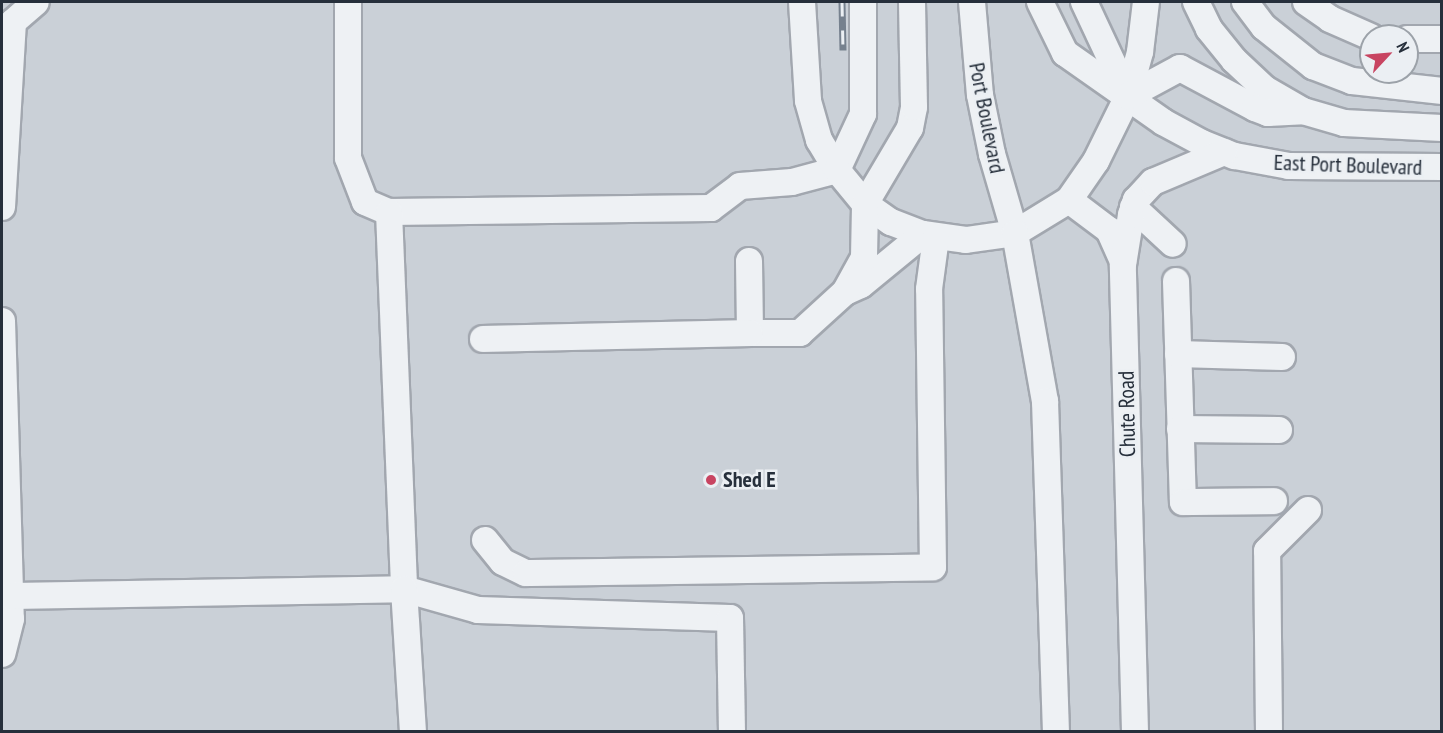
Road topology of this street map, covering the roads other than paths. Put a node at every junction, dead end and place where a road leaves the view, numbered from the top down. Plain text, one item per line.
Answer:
1 (36, 2) edge
2 (348, 2) edge
3 (802, 2) edge
4 (863, 2) edge
5 (912, 2) edge
6 (972, 2) edge
7 (1040, 2) edge
8 (1084, 2) edge
9 (1146, 2) edge
10 (1196, 2) edge
11 (1245, 2) edge
12 (1306, 2) edge
13 (1359, 32) edge
14 (1419, 39) edge
15 (1442, 39) edge
16 (1442, 91) edge
17 (1128, 96) junction
18 (1303, 111) junction
19 (1442, 128) edge
20 (1224, 152) junction
21 (1442, 167) edge
22 (837, 170) junction
23 (1069, 200) junction
24 (865, 204) junction
25 (2, 207) edge
26 (1133, 207) junction
27 (389, 212) junction
28 (1016, 233) junction
29 (930, 235) junction
30 (1173, 244) dead end
31 (749, 261) dead end
32 (1123, 265) junction
33 (1176, 280) dead end
34 (845, 292) junction
35 (2, 321) edge
36 (750, 333) junction
37 (483, 339) dead end
38 (1178, 354) junction
39 (1282, 357) dead end
40 (1180, 429) junction
41 (1279, 430) dead end
42 (1274, 501) dead end
43 (1308, 510) dead end
44 (485, 540) dead end
45 (404, 589) junction
46 (10, 596) junction
47 (2, 654) edge
48 (413, 732) edge
49 (732, 732) edge
50 (1056, 732) edge
51 (1136, 732) edge
52 (1269, 732) edge

1 - 25 street
2 - 27 street
3 - 22 street
4 - 22 street
5 - 24 street
6 - 28 street, Port Boulevard
7 - 17 street
8 - 17 street
9 - 17 street
10 - 18 street
11 - 16 street
12 - 13 street
14 - 15 street
17 - 18 street
17 - 20 street, East Port Boulevard
17 - 23 street
18 - 19 street
20 - 21 street, East Port Boulevard
20 - 26 street, Chute Road
22 - 24 street
22 - 27 street
23 - 28 street
23 - 32 street
24 - 29 street
24 - 34 street
26 - 30 street
26 - 32 street, Chute Road
27 - 45 street
28 - 29 street
28 - 50 street, Port Boulevard
29 - 34 street
29 - 44 street
31 - 36 street
32 - 51 street, Chute Road
33 - 38 street
34 - 36 street
35 - 46 street
36 - 37 street
38 - 39 street
38 - 40 street
40 - 41 street
40 - 42 street
43 - 52 street
45 - 46 street
45 - 48 street
45 - 49 street
46 - 47 street

